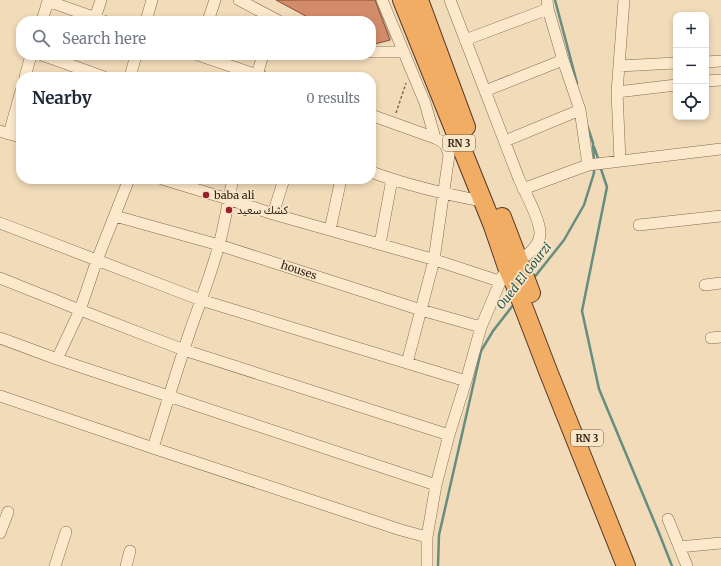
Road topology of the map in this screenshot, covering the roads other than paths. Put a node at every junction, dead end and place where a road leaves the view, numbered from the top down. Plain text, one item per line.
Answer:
1 (46, 0) edge
2 (101, 0) edge
3 (152, 0) edge
4 (216, 0) edge
5 (239, 0) edge
6 (382, 0) edge
7 (402, 0) edge
8 (419, 0) edge
9 (450, 0) edge
10 (624, 0) edge
11 (548, 5) edge
12 (43, 16) edge
13 (91, 16) edge
14 (100, 16) edge
15 (147, 16) edge
16 (210, 16) edge
17 (269, 16) edge
18 (465, 40) junction
19 (376, 52) edge
20 (404, 52) junction
21 (30, 60) edge
22 (52, 60) edge
23 (135, 60) edge
24 (213, 60) edge
25 (262, 60) edge
26 (563, 60) junction
27 (721, 61) edge
28 (709, 62) edge
29 (673, 63) edge
30 (619, 66) junction
31 (26, 72) edge
32 (77, 72) edge
33 (131, 72) edge
34 (247, 72) edge
35 (260, 72) edge
36 (721, 80) edge
37 (709, 81) edge
38 (673, 85) edge
39 (485, 91) junction
40 (617, 92) junction
41 (16, 103) edge
42 (580, 110) junction
43 (376, 117) edge
44 (4, 133) edge
45 (16, 136) edge
46 (435, 138) junction
47 (505, 141) junction
48 (452, 142) junction
49 (721, 149) edge
50 (615, 162) junction
51 (591, 165) junction
52 (376, 174) edge
53 (392, 179) junction
54 (128, 184) edge
55 (178, 184) edge
56 (232, 184) edge
57 (282, 184) edge
58 (340, 184) edge
59 (523, 189) junction
60 (444, 194) junction
61 (228, 199) junction
62 (482, 201) junction
63 (273, 214) junction
64 (115, 216) junction
65 (721, 216) edge
66 (0, 223) edge
67 (639, 225) dead end
68 (330, 230) junction
69 (380, 244) junction
70 (219, 245) junction
71 (97, 260) junction
72 (434, 260) junction
73 (513, 274) junction
74 (0, 278) edge
75 (721, 283) edge
76 (705, 285) dead end
77 (201, 300) junction
78 (80, 310) junction
79 (421, 310) junction
80 (532, 314) junction
81 (481, 327) junction
82 (0, 338) edge
83 (184, 350) junction
84 (57, 359) junction
85 (407, 363) junction
86 (466, 381) junction
87 (0, 396) edge
88 (169, 396) junction
89 (449, 435) junction
90 (153, 448) junction
91 (436, 484) junction
92 (8, 512) dead end
93 (668, 519) dead end
94 (66, 532) dead end
95 (0, 533) edge
96 (427, 537) junction
97 (721, 543) edge
98 (679, 547) junction
99 (130, 551) dead end
100 (55, 566) edge
101 (126, 566) edge
102 (427, 566) edge
103 (626, 566) edge
104 (638, 566) edge
105 (687, 566) edge

1 - 12 street
1 - 13 street
2 - 14 street
3 - 15 street
4 - 16 street
5 - 17 street
6 - 20 street
7 - 48 highway, RN 3
8 - 73 highway, RN 3
9 - 18 street
10 - 30 street
11 - 18 street
11 - 26 street
18 - 39 street
19 - 20 street
20 - 46 street
21 - 31 street
22 - 32 street
23 - 33 street
24 - 34 street
25 - 35 street
26 - 39 street
26 - 42 street
27 - 28 street
29 - 30 street
30 - 40 street
36 - 37 street
38 - 40 street
39 - 47 street
40 - 50 street
41 - 44 street
42 - 47 street
42 - 51 street
43 - 46 street
44 - 45 street
46 - 48 street
47 - 59 street
48 - 60 street
48 - 62 highway, RN 3
49 - 50 street
50 - 51 street
51 - 59 street
52 - 53 street
53 - 60 street
53 - 69 street
54 - 64 street
55 - 61 street
56 - 61 street
57 - 63 street
58 - 68 street
59 - 73 street
60 - 62 street
60 - 72 street
61 - 63 street
61 - 70 street
62 - 73 highway, RN 3
63 - 68 street
64 - 70 street, houses
64 - 71 street
65 - 67 street
66 - 71 street
68 - 69 street
69 - 72 street
70 - 77 street
70 - 79 street, houses
71 - 77 street
71 - 78 street
72 - 73 street
72 - 79 street
73 - 80 highway, RN 3
73 - 81 street
74 - 78 street
75 - 76 street
77 - 83 street
77 - 85 street
78 - 83 street
78 - 84 street
79 - 81 street, houses
79 - 85 street
80 - 103 highway, RN 3
80 - 104 highway, RN 3
81 - 86 street
82 - 84 street
83 - 88 street
83 - 89 street
84 - 88 street
85 - 86 street
86 - 89 street
87 - 90 street
88 - 90 street
88 - 91 street
89 - 91 street
90 - 96 street
91 - 96 street
92 - 95 street
93 - 98 street
94 - 100 street
96 - 102 street
97 - 98 street
98 - 105 street
99 - 101 street

